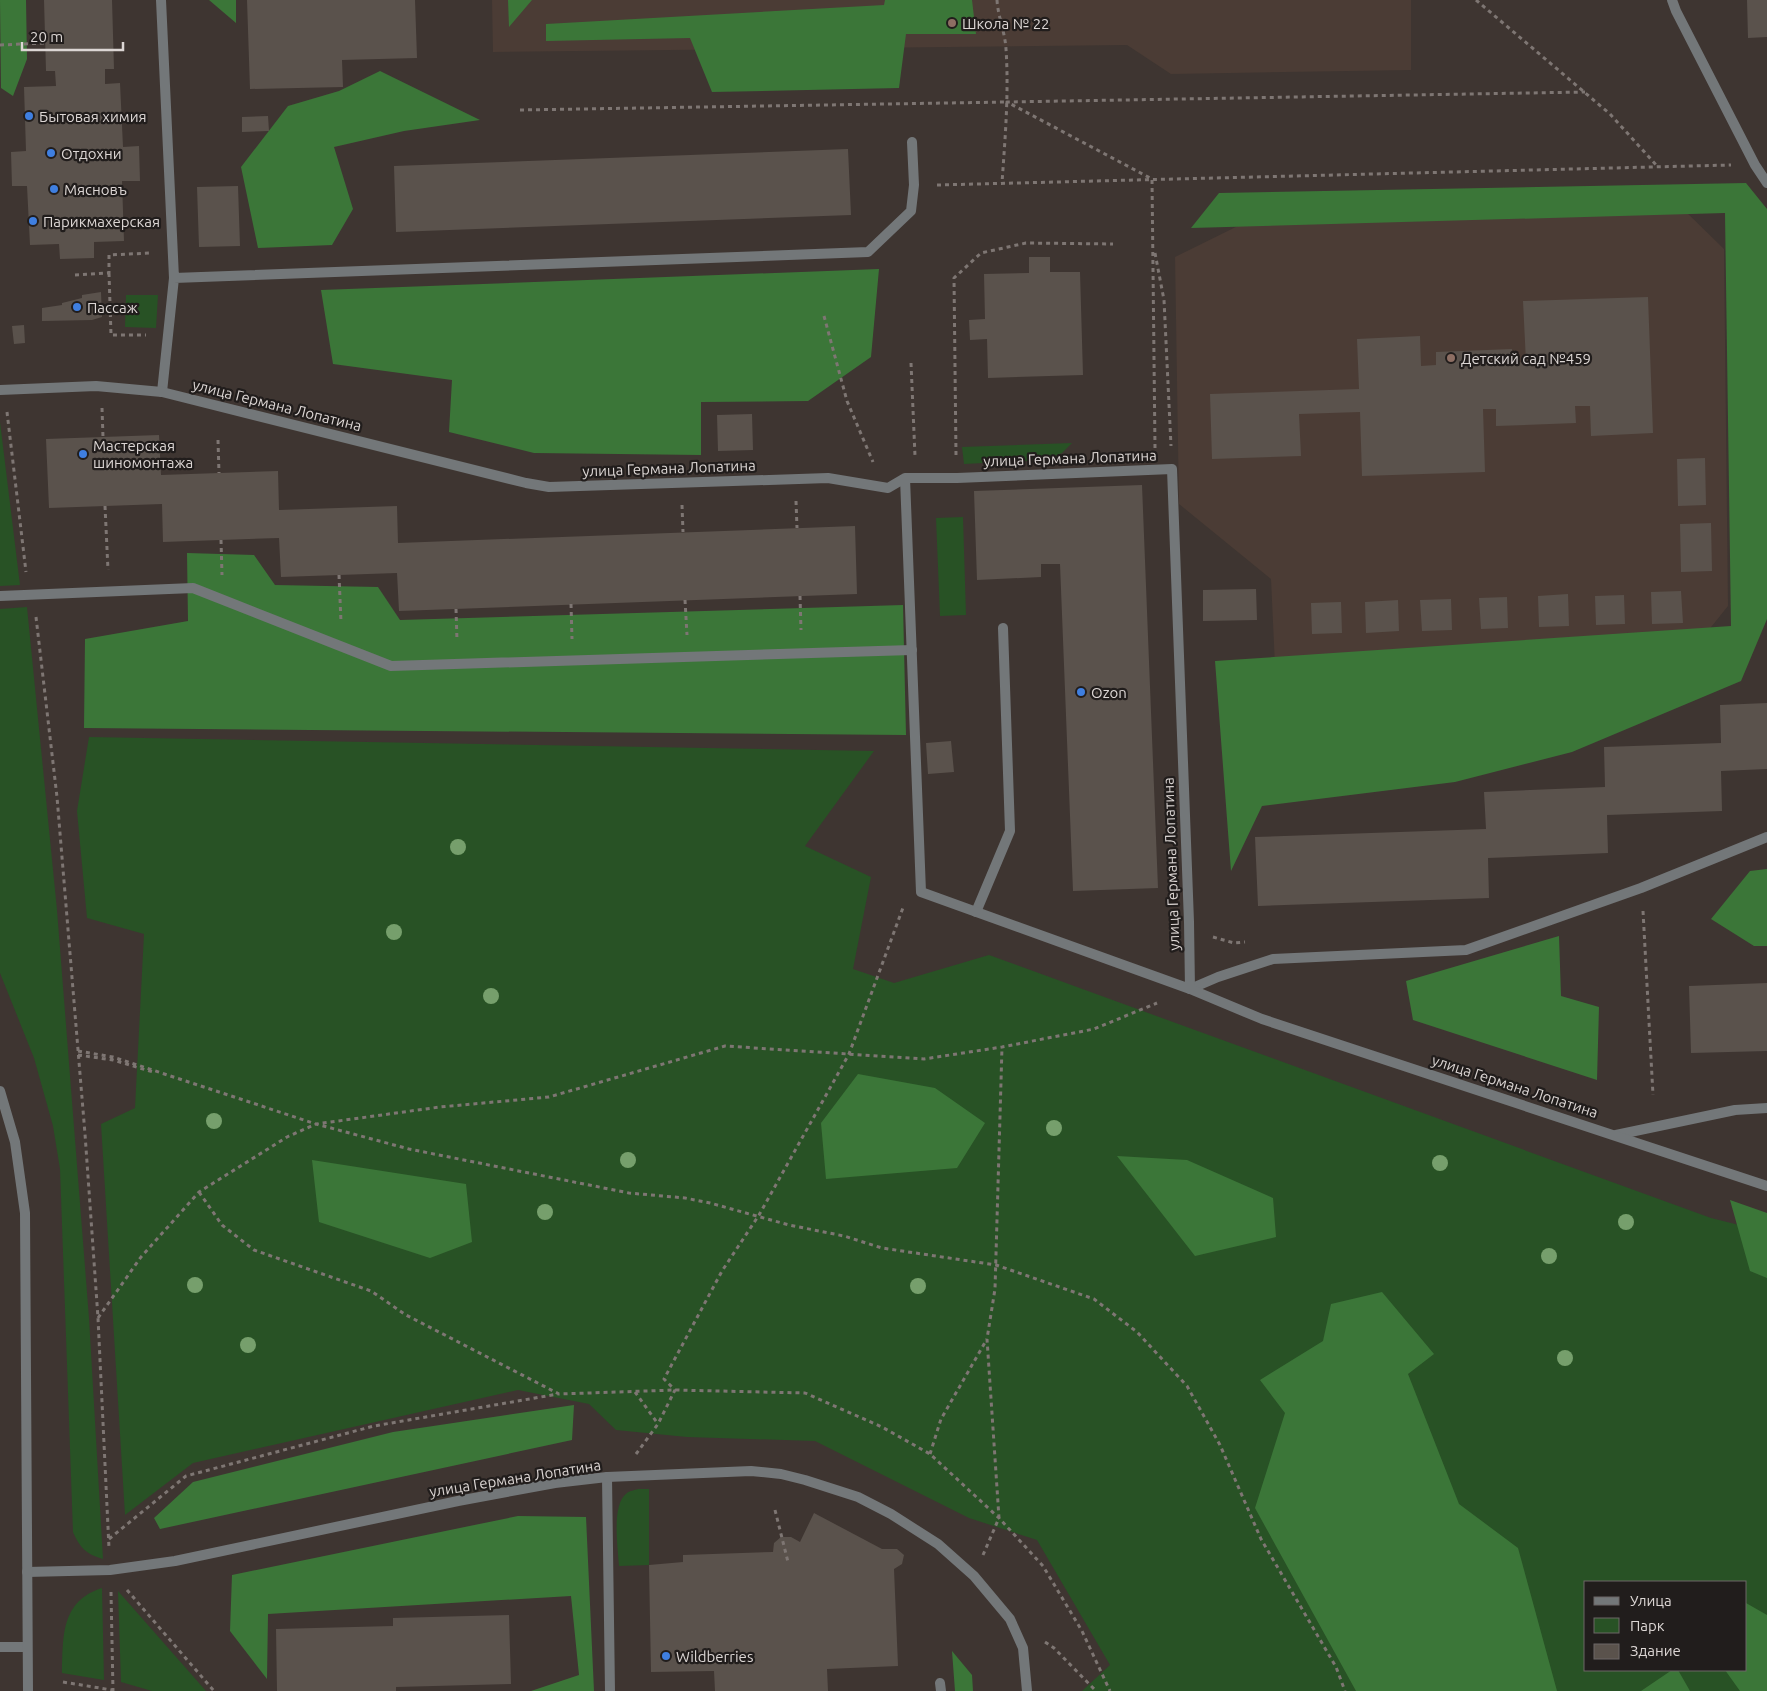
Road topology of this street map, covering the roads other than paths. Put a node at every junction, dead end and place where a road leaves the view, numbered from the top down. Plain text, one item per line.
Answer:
1 (161, 0) edge
2 (1672, 0) edge
3 (912, 142) dead end
4 (1767, 183) edge
5 (174, 278) junction
6 (3, 389) edge
7 (162, 392) junction
8 (905, 478) junction
9 (0, 596) edge
10 (1003, 628) dead end
11 (912, 650) junction
12 (1767, 837) edge
13 (976, 912) junction
14 (1190, 989) junction
15 (0, 1091) edge
16 (1767, 1108) edge
17 (1616, 1135) junction
18 (1767, 1186) edge
19 (607, 1478) junction
20 (27, 1572) junction
21 (0, 1647) edge
22 (28, 1647) junction
23 (28, 1691) edge
24 (610, 1691) edge
25 (1027, 1691) edge

1 - 5 street
2 - 4 street
3 - 5 street
5 - 7 street
6 - 7 street, улица Германа Лопатина
7 - 8 street, улица Германа Лопатина
8 - 11 street
8 - 14 street, улица Германа Лопатина
9 - 11 street
10 - 13 street
11 - 13 street
12 - 14 street
13 - 14 street
14 - 17 street, улица Германа Лопатина
15 - 20 street
16 - 17 street
17 - 18 street, улица Германа Лопатина
19 - 20 street, улица Германа Лопатина
19 - 24 street
19 - 25 street, улица Германа Лопатина
20 - 22 street
21 - 22 street
22 - 23 street

